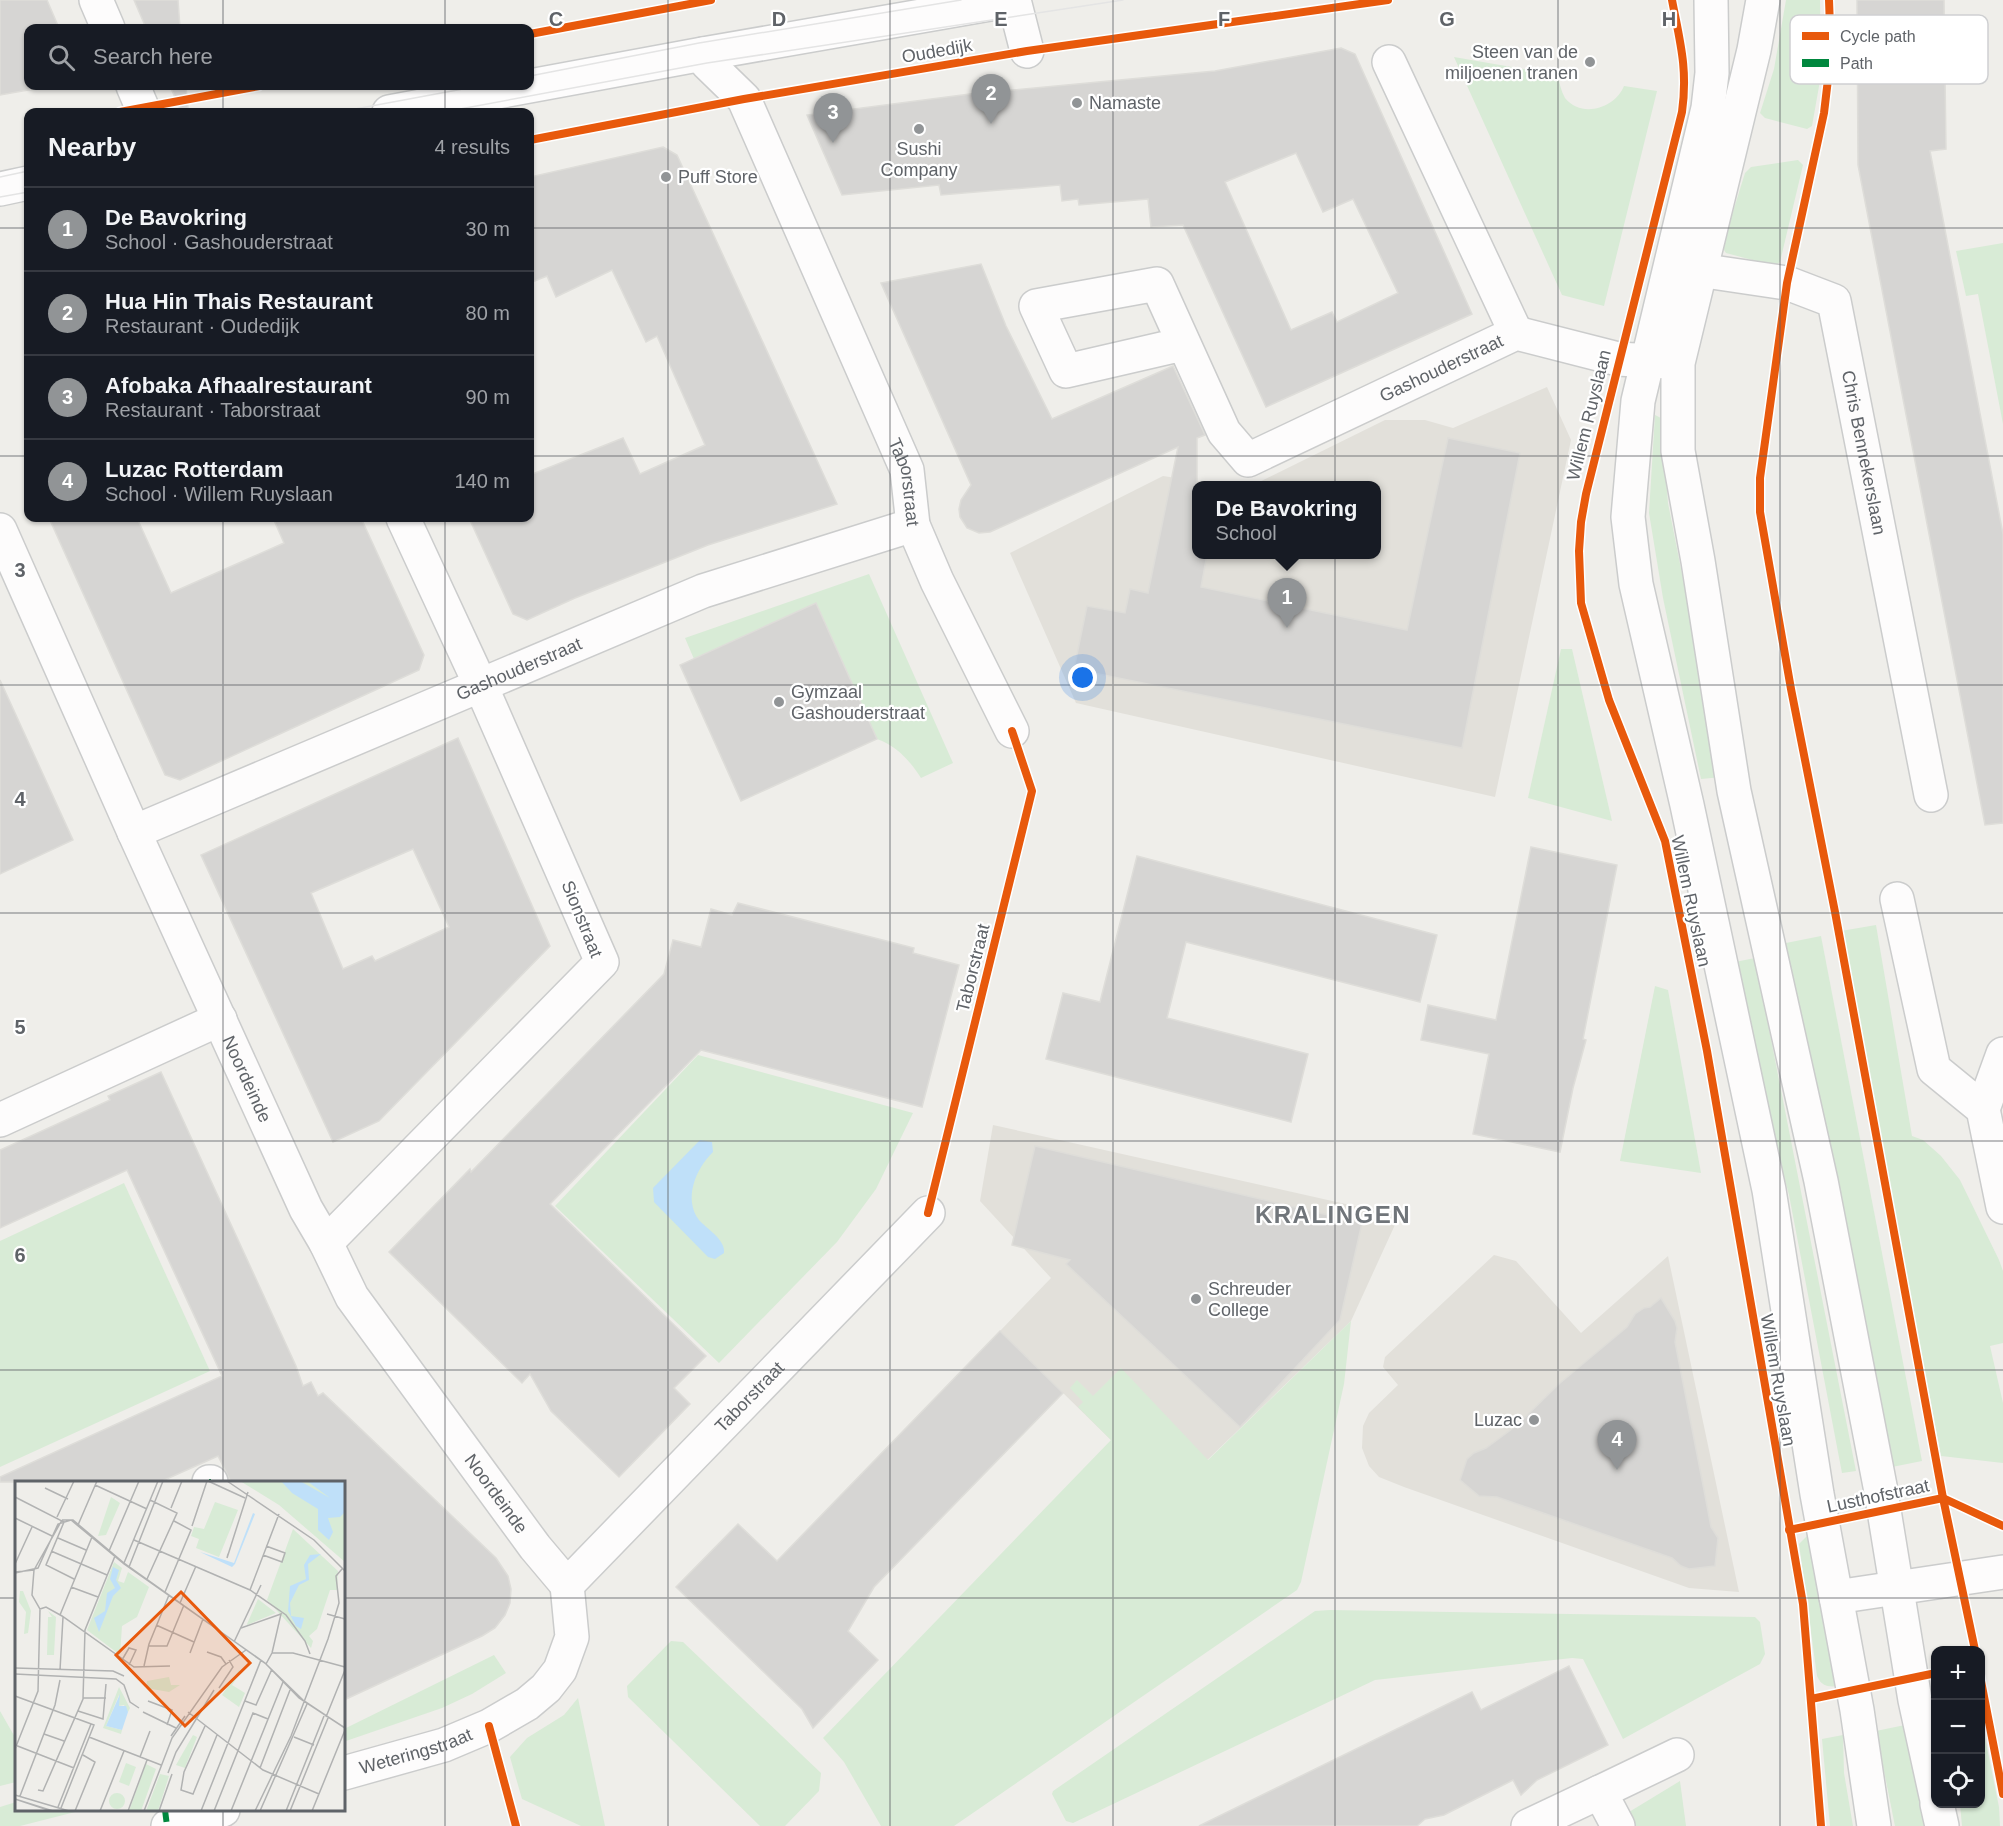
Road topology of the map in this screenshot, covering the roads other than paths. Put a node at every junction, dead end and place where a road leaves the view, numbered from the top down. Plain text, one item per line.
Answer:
1 (96, 0) edge
2 (1013, 0) edge
3 (1711, 0) edge
4 (1763, 0) edge
5 (106, 24) edge
6 (1027, 51) dead end
7 (703, 54) junction
8 (1389, 62) dead end
9 (534, 85) edge
10 (135, 90) edge
11 (508, 90) edge
12 (142, 108) edge
13 (411, 108) edge
14 (24, 184) edge
15 (0, 189) edge
16 (1685, 268) junction
17 (1516, 333) junction
18 (1183, 344) dead end
19 (1662, 362) junction
20 (405, 522) edge
21 (913, 525) junction
22 (0, 530) edge
23 (480, 686) junction
24 (1012, 731) dead end
25 (1931, 795) dead end
26 (134, 832) junction
27 (1896, 899) dead end
28 (220, 1019) junction
29 (2003, 1054) edge
30 (1983, 1109) junction
31 (0, 1120) edge
32 (2003, 1207) edge
33 (928, 1213) dead end
34 (326, 1244) junction
35 (2003, 1572) edge
36 (567, 1585) junction
37 (1897, 1588) junction
38 (1836, 1597) junction
39 (1677, 1755) dead end
40 (345, 1773) edge
41 (1931, 1776) edge
42 (1600, 1792) junction
43 (1938, 1808) edge
44 (165, 1811) edge
45 (217, 1811) edge
46 (168, 1826) edge
47 (1528, 1826) edge
48 (1618, 1826) edge
49 (1875, 1826) edge
50 (1942, 1826) edge

1 - 5 street
2 - 6 street
2 - 7 street, Oudedijk
3 - 16 street, Willem Ruyslaan
4 - 16 street, Willem Ruyslaan
7 - 9 street, Oudedijk
7 - 21 street, Taborstraat
8 - 17 street
10 - 12 street
11 - 13 street, Oudedijk
14 - 15 street
16 - 19 street, Willem Ruyslaan
16 - 25 street, Chris Bennekerslaan
17 - 18 street, Gashouderstraat
17 - 19 street, Gashouderstraat
19 - 37 street, Willem Ruyslaan
19 - 38 street, Willem Ruyslaan
20 - 23 street, Sionstraat
21 - 23 street, Gashouderstraat
21 - 24 street, Taborstraat
22 - 26 street, Noordeinde
23 - 26 street, Gashouderstraat
23 - 34 street, Sionstraat
26 - 28 street, Noordeinde
27 - 30 street
28 - 31 street
28 - 34 street, Noordeinde
29 - 30 street
30 - 32 street
33 - 36 street, Taborstraat
34 - 36 street, Noordeinde
35 - 37 street
36 - 40 street, Weteringstraat
37 - 38 street
37 - 41 street, Willem Ruyslaan
38 - 49 street, Willem Ruyslaan
39 - 42 street
42 - 47 street
42 - 48 street
43 - 50 street
44 - 46 street
45 - 46 street

